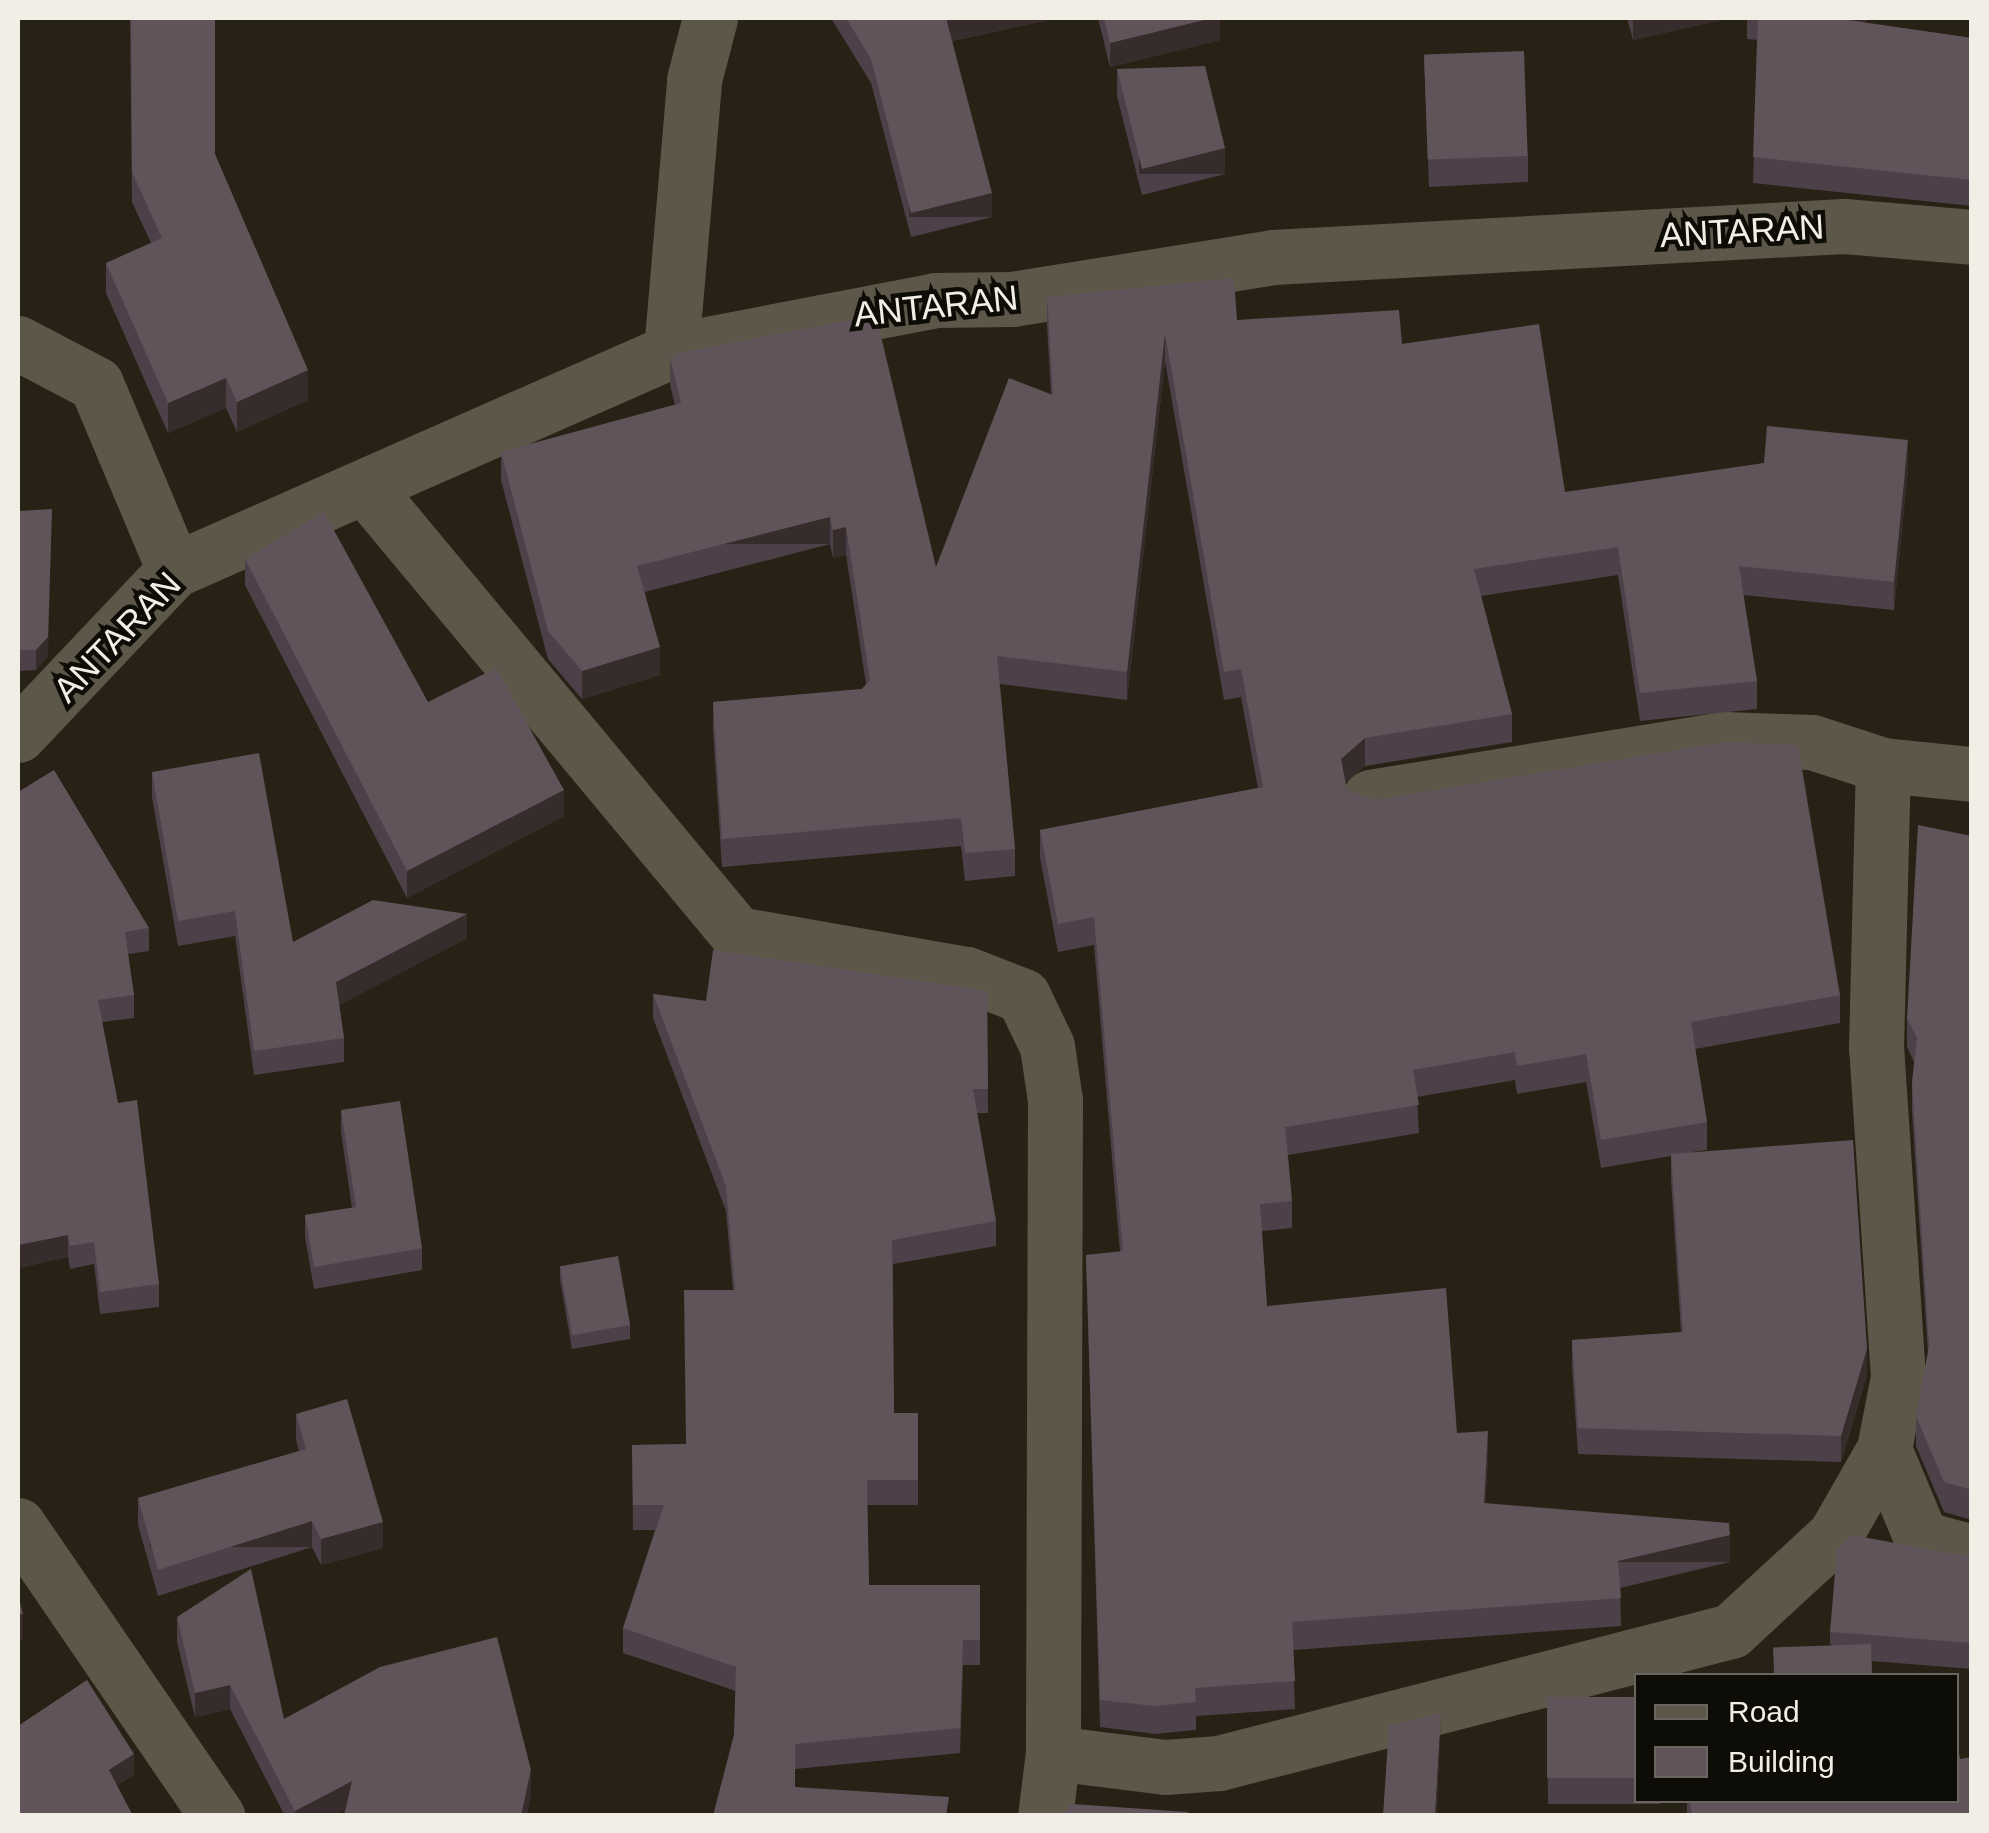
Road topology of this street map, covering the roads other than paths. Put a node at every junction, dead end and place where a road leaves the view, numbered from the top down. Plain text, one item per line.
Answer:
1 (710, 18) edge
2 (1972, 237) edge
3 (18, 343) edge
4 (671, 351) junction
5 (365, 486) junction
6 (174, 570) junction
7 (18, 735) edge
8 (1882, 765) junction
9 (1972, 774) edge
10 (1370, 798) edge
11 (1884, 1449) junction
12 (18, 1525) edge
13 (1972, 1552) edge
14 (1053, 1753) junction
15 (217, 1816) edge
16 (1045, 1816) edge

1 - 4 street
2 - 4 street, ANTARAN
3 - 6 street
4 - 5 street, ANTARAN
5 - 6 street, ANTARAN
5 - 14 street
6 - 7 street, ANTARAN
8 - 9 street
8 - 10 street
8 - 11 street
11 - 13 street
11 - 14 street
12 - 15 street
14 - 16 street

